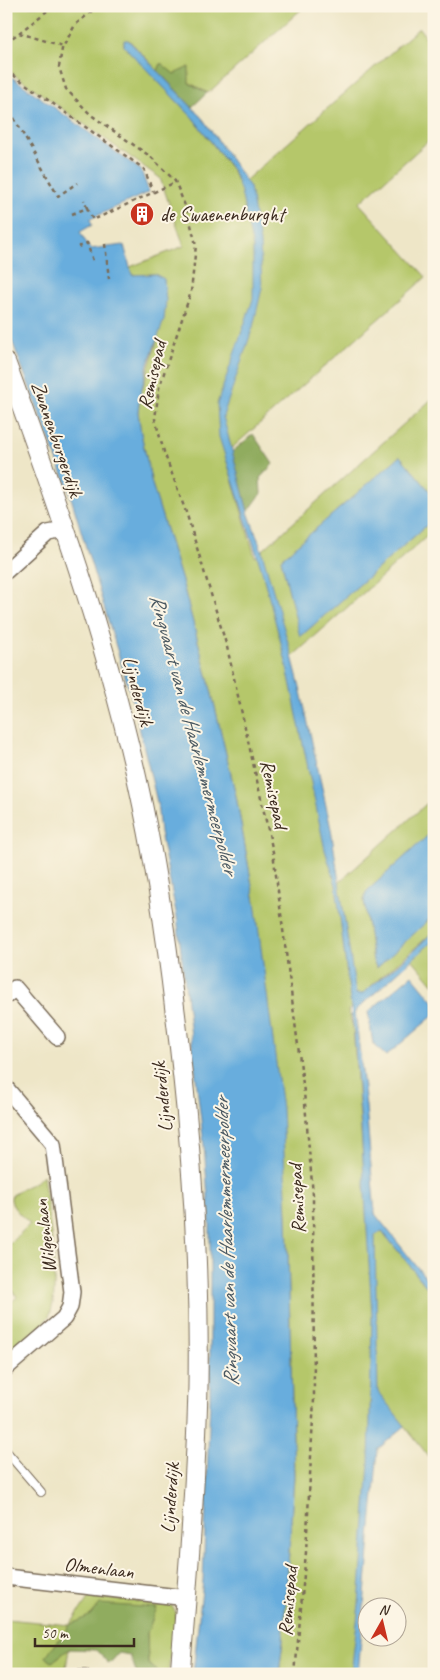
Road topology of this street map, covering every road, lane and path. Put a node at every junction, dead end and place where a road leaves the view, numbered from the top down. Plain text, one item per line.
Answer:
1 (98, 6) edge
2 (47, 11) dead end
3 (19, 33) junction
4 (6, 42) edge
5 (63, 46) junction
6 (6, 73) edge
7 (6, 104) edge
8 (176, 182) junction
9 (77, 183) dead end
10 (153, 191) junction
11 (84, 200) dead end
12 (87, 208) junction
13 (72, 214) dead end
14 (104, 244) dead end
15 (78, 248) dead end
16 (94, 264) dead end
17 (109, 279) dead end
18 (6, 363) edge
19 (65, 530) junction
20 (6, 571) edge
21 (6, 996) edge
22 (57, 1037) dead end
23 (6, 1088) edge
24 (6, 1368) edge
25 (6, 1451) edge
26 (41, 1492) dead end
27 (6, 1577) edge
28 (187, 1598) junction
29 (79, 1674) edge
30 (85, 1674) edge
31 (180, 1674) edge
32 (295, 1674) edge

1 - 5 path, Remisepad
2 - 3 path
3 - 4 path
3 - 5 path
5 - 8 path, Remisepad
6 - 10 path
7 - 9 path
8 - 10 path
8 - 32 path, Remisepad
10 - 12 path
11 - 12 path
12 - 13 path
14 - 17 path
15 - 16 path
18 - 19 street, Zwanenburgerdijk
19 - 20 street
19 - 28 street, Lijnderdijk
21 - 22 street
23 - 24 street, Wilgenlaan
25 - 26 lane
27 - 28 street, Olmenlaan
28 - 31 street, Lijnderdijk
29 - 30 lane

